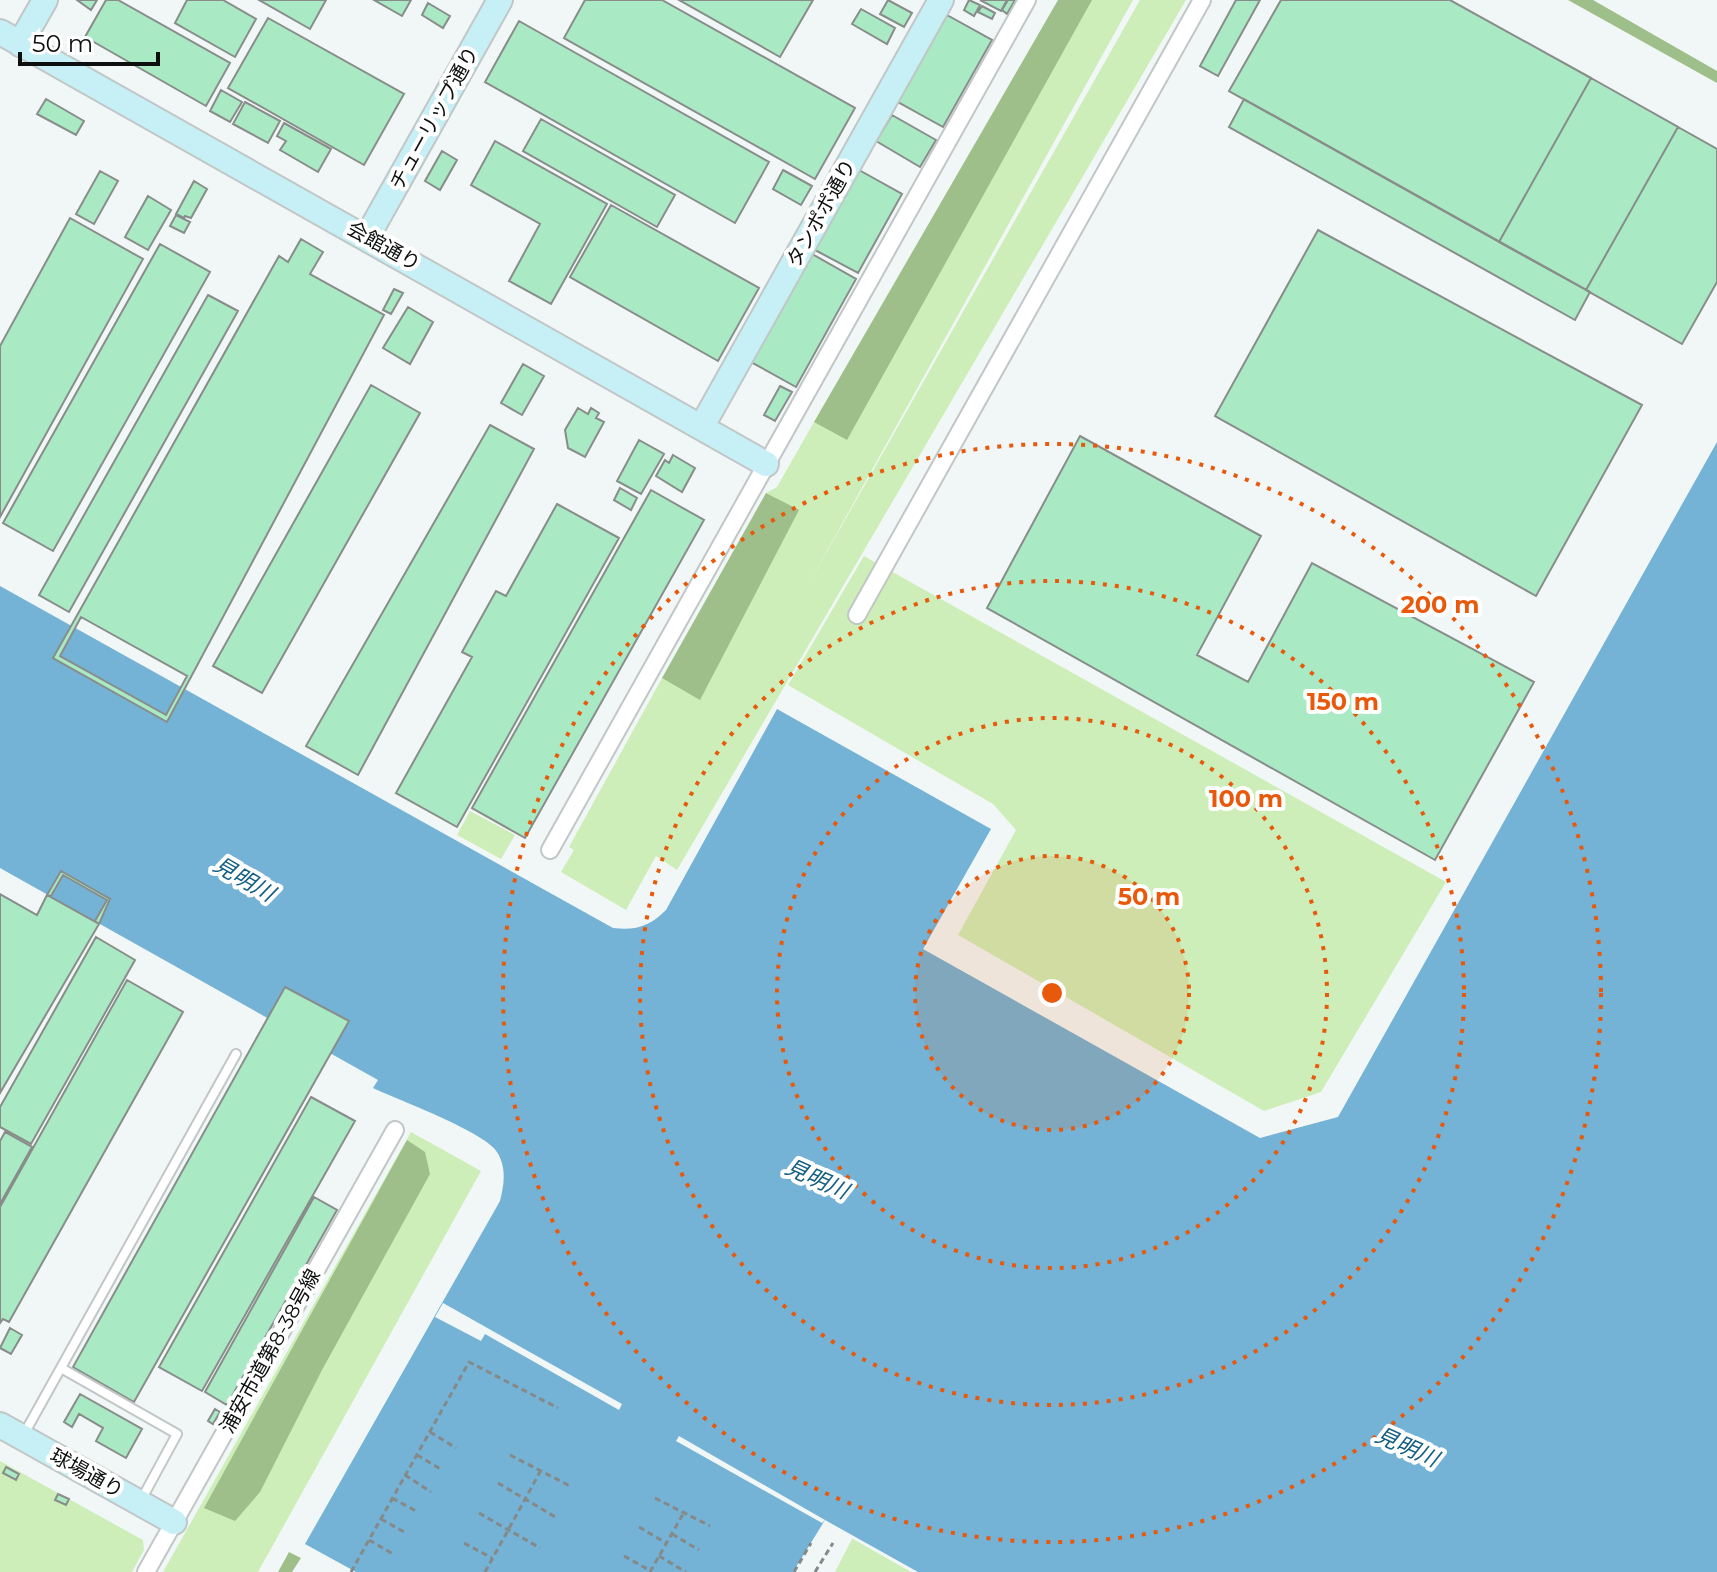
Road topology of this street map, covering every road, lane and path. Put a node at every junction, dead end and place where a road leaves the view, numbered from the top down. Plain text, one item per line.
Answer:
1 (45, 0) edge
2 (500, 0) edge
3 (941, 0) edge
4 (1027, 0) edge
5 (1202, 0) edge
6 (10, 38) edge
7 (367, 237) junction
8 (702, 426) junction
9 (766, 464) junction
10 (857, 615) dead end
11 (550, 850) dead end
12 (236, 1054) dead end
13 (395, 1130) dead end
14 (61, 1368) junction
15 (558, 1408) dead end
16 (0, 1425) edge
17 (430, 1432) junction
18 (23, 1437) junction
19 (456, 1448) dead end
20 (417, 1455) junction
21 (510, 1455) dead end
22 (442, 1470) dead end
23 (540, 1472) junction
24 (405, 1475) junction
25 (498, 1483) dead end
26 (570, 1486) dead end
27 (431, 1492) dead end
28 (392, 1498) junction
29 (655, 1498) dead end
30 (525, 1499) junction
31 (140, 1503) junction
32 (418, 1512) dead end
33 (479, 1513) dead end
34 (683, 1514) junction
35 (557, 1518) dead end
36 (381, 1519) junction
37 (174, 1522) junction
38 (710, 1526) dead end
39 (639, 1527) dead end
40 (508, 1530) junction
41 (406, 1533) dead end
42 (672, 1534) junction
43 (369, 1540) junction
44 (464, 1543) dead end
45 (666, 1543) junction
46 (811, 1543) dead end
47 (833, 1543) dead end
48 (540, 1548) dead end
49 (699, 1550) dead end
50 (395, 1555) dead end
51 (624, 1556) dead end
52 (659, 1556) junction
53 (492, 1558) junction
54 (650, 1571) edge
55 (146, 1572) edge
56 (351, 1572) edge
57 (485, 1572) edge
58 (686, 1572) edge
59 (794, 1572) edge
60 (815, 1572) edge

1 - 6 street
2 - 7 street, チューリップ通り
3 - 8 street, タンポポ通り
4 - 9 street
5 - 10 street
6 - 7 street, 会館通り
7 - 8 street, 会館通り
8 - 9 street, 会館通り
9 - 11 street
12 - 14 lane
13 - 37 street, 浦安市道第8-38号線
14 - 18 lane
14 - 31 lane
15 - 17 path
16 - 18 street, 球場通り
17 - 19 path
17 - 20 path
18 - 31 street, 球場通り
20 - 22 path
20 - 24 path
21 - 23 path
23 - 26 path
23 - 30 path
24 - 27 path
24 - 28 path
25 - 30 path
28 - 32 path
28 - 36 path
29 - 34 path
30 - 35 path
30 - 40 path
31 - 37 street, 球場通り
33 - 40 path
34 - 38 path
34 - 42 path
36 - 41 path
36 - 43 path
37 - 55 street, 浦安市道第8-38号線
39 - 45 path
40 - 48 path
40 - 53 path
42 - 45 path
42 - 49 path
43 - 50 path
43 - 56 path
44 - 53 path
45 - 52 path
46 - 59 path
47 - 60 path
51 - 54 path
52 - 54 path
52 - 58 path
53 - 57 path

